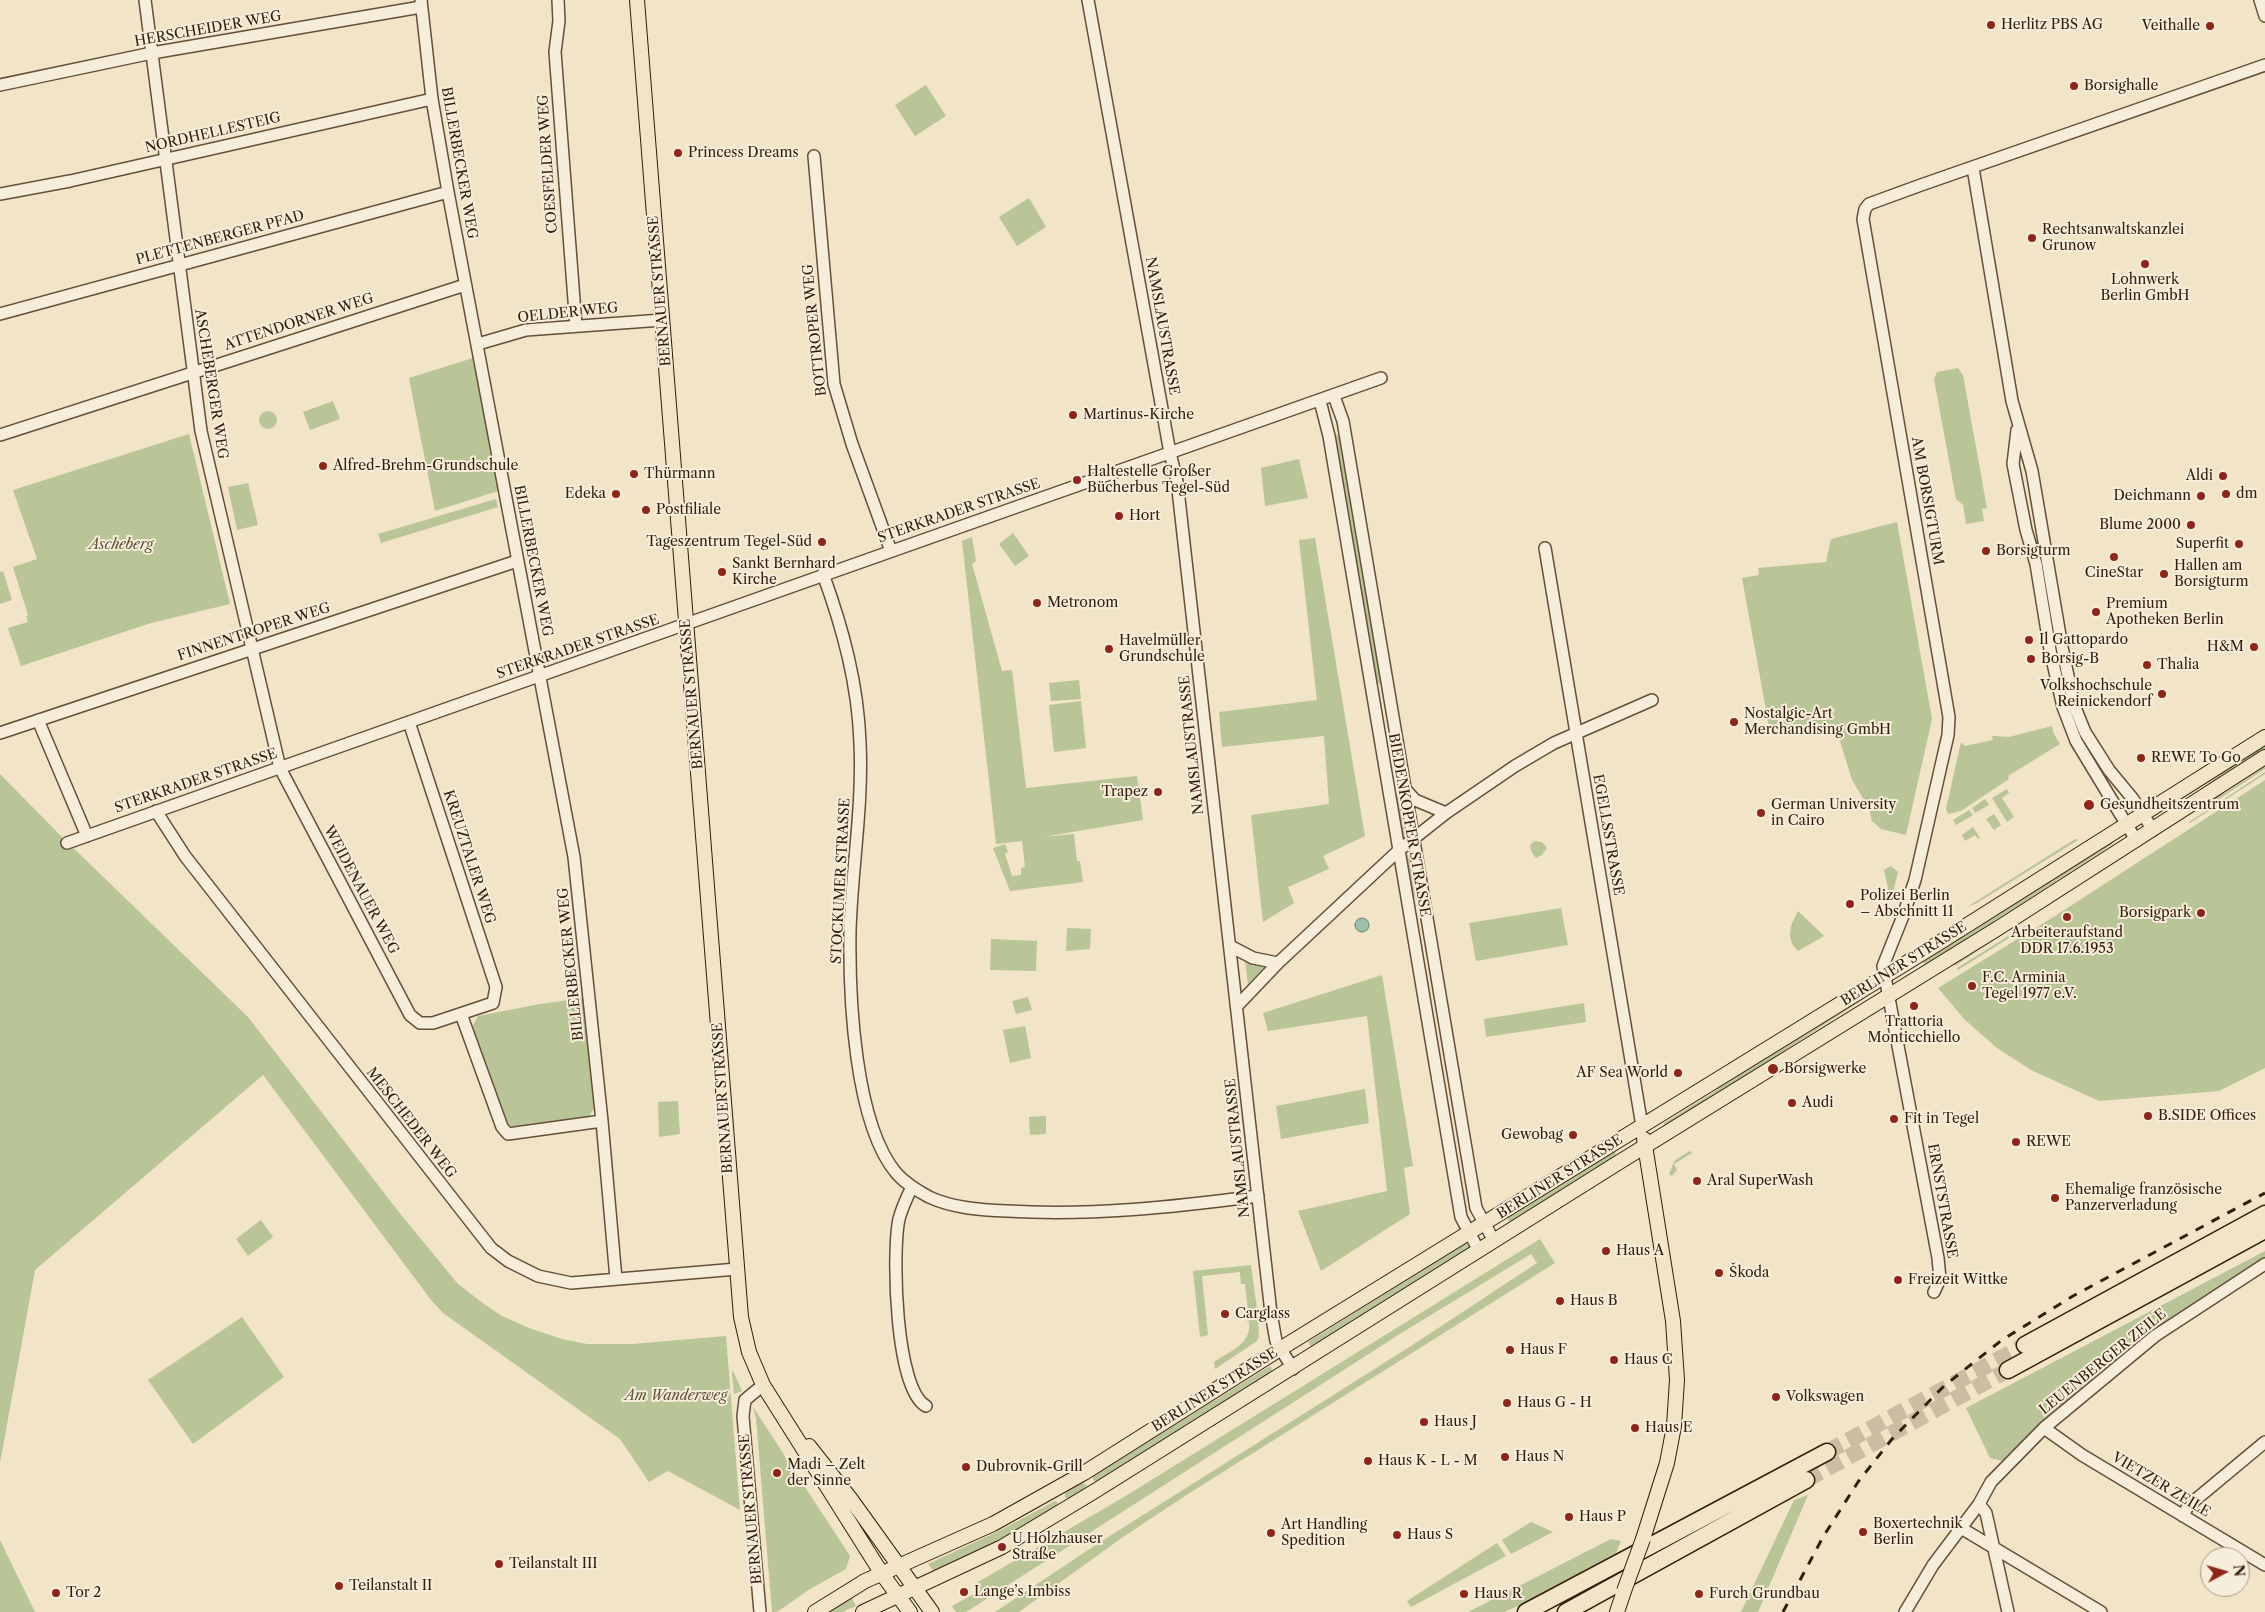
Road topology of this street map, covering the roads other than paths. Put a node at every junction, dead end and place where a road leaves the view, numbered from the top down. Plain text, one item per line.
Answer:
1 (145, 0) edge
2 (558, 0) edge
3 (637, 0) edge
4 (1088, 0) edge
5 (2260, 0) edge
6 (421, 3) edge
7 (2265, 16) edge
8 (152, 53) junction
9 (2265, 65) edge
10 (0, 85) edge
11 (432, 100) junction
12 (814, 156) dead end
13 (166, 159) junction
14 (1973, 168) junction
15 (448, 192) junction
16 (0, 194) edge
17 (178, 265) junction
18 (465, 285) junction
19 (0, 314) edge
20 (662, 320) junction
21 (576, 326) junction
22 (478, 344) junction
23 (193, 372) junction
24 (1381, 378) dead end
25 (1334, 396) junction
26 (1320, 400) junction
27 (2018, 426) junction
28 (0, 435) edge
29 (1170, 453) junction
30 (1545, 548) dead end
31 (891, 552) junction
32 (517, 561) junction
33 (823, 574) junction
34 (686, 623) junction
35 (253, 648) junction
36 (540, 675) junction
37 (1652, 700) dead end
38 (38, 720) junction
39 (409, 722) junction
40 (1576, 732) junction
41 (0, 733) edge
42 (2265, 736) edge
43 (2265, 757) edge
44 (280, 768) junction
45 (2212, 770) junction
46 (1405, 789) junction
47 (1388, 791) junction
48 (2183, 810) junction
49 (156, 811) junction
50 (1446, 813) junction
51 (2143, 814) junction
52 (2126, 825) junction
53 (2153, 830) junction
54 (87, 836) junction
55 (1414, 840) junction
56 (2136, 840) junction
57 (67, 843) dead end
58 (1398, 851) junction
59 (1230, 946) junction
60 (1278, 963) junction
61 (1885, 975) junction
62 (1889, 996) junction
63 (1237, 1006) junction
64 (461, 1014) junction
65 (602, 1121) junction
66 (1642, 1126) junction
67 (1645, 1146) junction
68 (912, 1187) junction
69 (1258, 1196) junction
70 (2265, 1214) edge
71 (1484, 1224) junction
72 (2265, 1230) edge
73 (1469, 1233) junction
74 (1494, 1242) junction
75 (1479, 1251) junction
76 (2265, 1264) edge
77 (737, 1269) junction
78 (616, 1279) junction
79 (1934, 1292) dead end
80 (2025, 1345) tunnel mouth
81 (1280, 1349) junction
82 (1293, 1369) junction
83 (2008, 1370) tunnel mouth
84 (764, 1387) junction
85 (926, 1406) dead end
86 (2044, 1428) junction
87 (2265, 1442) edge
88 (1827, 1452) tunnel mouth
89 (1806, 1480) tunnel mouth
90 (1979, 1504) junction
91 (2183, 1516) junction
92 (1961, 1528) junction
93 (1995, 1550) junction
94 (2265, 1565) edge
95 (898, 1566) junction
96 (882, 1574) junction
97 (916, 1589) junction
98 (898, 1597) junction
99 (760, 1612) edge
100 (815, 1612) edge
101 (863, 1612) edge
102 (910, 1612) edge
103 (932, 1612) edge
104 (1526, 1612) edge
105 (1566, 1612) edge
106 (1617, 1612) edge
107 (1905, 1612) edge
108 (2008, 1612) edge
109 (2100, 1612) edge

1 - 8 street, ASCHEBERGER WEG
2 - 21 street, COESFELDER WEG
3 - 20 main road, BERNAUER STRASSE
4 - 29 street, NAMSLAUSTRASSE
5 - 7 street
6 - 8 street, HERSCHEIDER WEG
6 - 11 street, BILLERBECKER WEG
8 - 10 street, HERSCHEIDER WEG
8 - 13 street, ASCHEBERGER WEG
9 - 14 street, AM BORSIGTURM
11 - 13 street, NORDHELLESTEIG
11 - 15 street, BILLERBECKER WEG
12 - 31 street, BOTTROPER WEG
13 - 16 street, NORDHELLESTEIG
13 - 17 street, ASCHEBERGER WEG
14 - 27 street
14 - 61 street, AM BORSIGTURM
15 - 17 street, PLETTENBERGER PFAD
15 - 18 street, BILLERBECKER WEG
17 - 19 street, PLETTENBERGER PFAD
17 - 23 street, ASCHEBERGER WEG
18 - 22 street, BILLERBECKER WEG
18 - 23 street, ATTENDORNER WEG
20 - 21 street, OELDER WEG
20 - 34 main road, BERNAUER STRASSE
21 - 22 street, OELDER WEG
22 - 32 street, BILLERBECKER WEG
23 - 28 street, ATTENDORNER WEG
23 - 35 street, ASCHEBERGER WEG
24 - 25 street, STERKRADER STRASSE
25 - 26 street, STERKRADER STRASSE
25 - 46 street, BIEDENKOPFER STRASSE
26 - 29 street, STERKRADER STRASSE
26 - 47 street, BIEDENKOPFER STRASSE
27 - 51 street
27 - 52 street
29 - 31 street, STERKRADER STRASSE
29 - 59 street, NAMSLAUSTRASSE
30 - 40 street, EGELLSSTRASSE
31 - 33 street, STERKRADER STRASSE
32 - 35 street, FINNENTROPER WEG
32 - 36 street, BILLERBECKER WEG
33 - 34 street, STERKRADER STRASSE
33 - 68 street, STOCKUMER STRASSE
34 - 36 street, STERKRADER STRASSE
34 - 77 main road, BERNAUER STRASSE
35 - 38 street, FINNENTROPER WEG
35 - 44 street, ASCHEBERGER WEG
36 - 39 street, STERKRADER STRASSE
36 - 65 street, BILLERBECKER WEG
37 - 40 street
38 - 41 street, FINNENTROPER WEG
38 - 54 street
39 - 44 street, STERKRADER STRASSE
39 - 64 street, KREUZTALER WEG
40 - 50 street
40 - 66 street, EGELLSSTRASSE
42 - 45 main road, BERLINER STRASSE
43 - 48 main road, BERLINER STRASSE
44 - 49 street, STERKRADER STRASSE
44 - 64 street, WEIDENAUER WEG
45 - 48 main road, BERLINER STRASSE
45 - 51 main road, BERLINER STRASSE
46 - 47 street
46 - 50 street
46 - 55 street, BIEDENKOPFER STRASSE
47 - 58 street, BIEDENKOPFER STRASSE
48 - 53 main road, BERLINER STRASSE
49 - 54 street, STERKRADER STRASSE
49 - 78 street, MESCHEDER WEG
50 - 55 street
51 - 52 main road, BERLINER STRASSE
51 - 53 street
52 - 56 street
52 - 61 main road, BERLINER STRASSE
53 - 56 main road, BERLINER STRASSE
54 - 57 street, STERKRADER STRASSE
55 - 58 street
55 - 71 street, BIEDENKOPFER STRASSE
56 - 62 main road, BERLINER STRASSE
58 - 60 street
58 - 73 street, BIEDENKOPFER STRASSE
59 - 60 street
59 - 63 street, NAMSLAUSTRASSE
60 - 63 street
61 - 62 street, AM BORSIGTURM
61 - 66 main road, BERLINER STRASSE
62 - 67 main road, BERLINER STRASSE
62 - 79 street, ERNSTSTRASSE
63 - 69 street, NAMSLAUSTRASSE
64 - 65 street
65 - 78 street, BILLERBECKER WEG
66 - 67 main road
66 - 71 main road, BERLINER STRASSE
67 - 74 main road, BERLINER STRASSE
67 - 106 main road, bridge
68 - 69 street, STOCKUMER STRASSE
68 - 85 street
69 - 81 street, NAMSLAUSTRASSE
70 - 80 highway
71 - 73 main road, BERLINER STRASSE
71 - 74 street, BIEDENKOPFER STRASSE
72 - 83 highway
73 - 75 street, BIEDENKOPFER STRASSE
73 - 81 main road, BERLINER STRASSE
74 - 75 main road, BERLINER STRASSE
75 - 82 main road, BERLINER STRASSE
76 - 86 street, LEUENBERGER ZEILE
77 - 78 street, MESCHEDER WEG
77 - 84 main road, BERNAUER STRASSE
81 - 82 street, NAMSLAUSTRASSE
81 - 95 main road, BERLINER STRASSE
82 - 97 main road, BERLINER STRASSE
84 - 95 main road, BERNAUER STRASSE
84 - 96 main road, BERNAUER STRASSE
84 - 99 street, BERNAUER STRASSE
86 - 90 street, LEUENBERGER ZEILE
86 - 91 street, VIETZER ZEILE
87 - 91 street
88 - 104 highway
89 - 105 highway
90 - 92 street, LEUENBERGER ZEILE
90 - 93 street
91 - 94 street, VIETZER ZEILE
92 - 93 street
92 - 107 street, LEUENBERGER ZEILE
93 - 108 street
93 - 109 street
95 - 96 main road, BERLINER STRASSE
95 - 97 main road, BERNAUER STRASSE
96 - 98 main road, BERNAUER STRASSE
96 - 100 main road, BERLINER STRASSE
97 - 98 main road, BERLINER STRASSE
97 - 103 main road, BERNAUER STRASSE
98 - 101 main road, BERLINER STRASSE
98 - 102 main road, BERNAUER STRASSE

